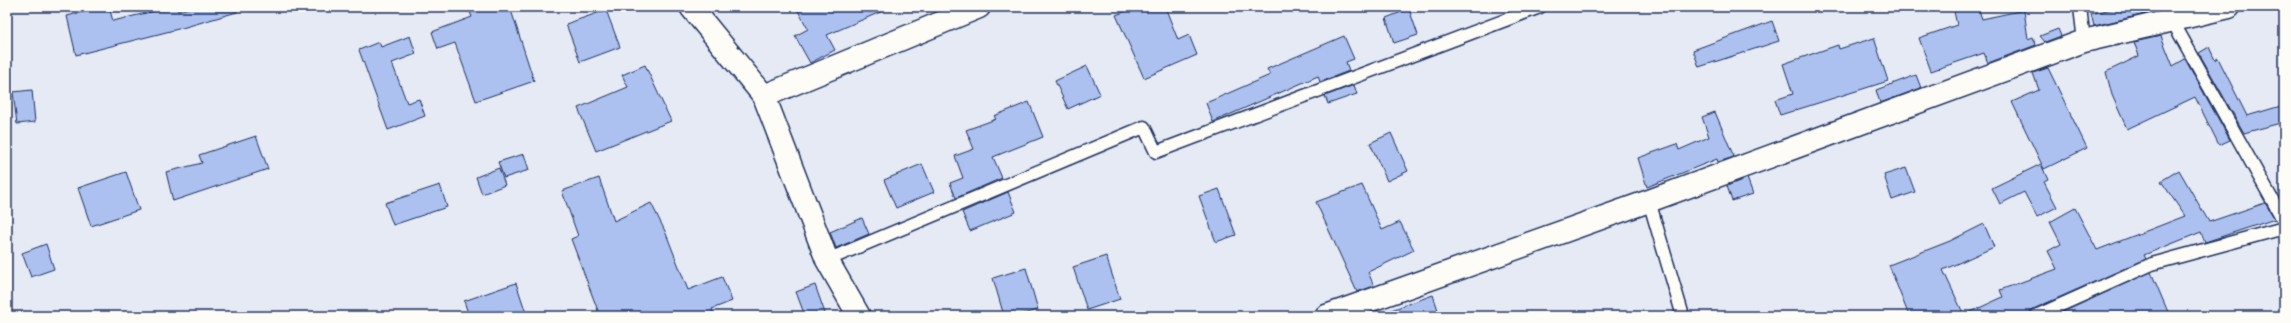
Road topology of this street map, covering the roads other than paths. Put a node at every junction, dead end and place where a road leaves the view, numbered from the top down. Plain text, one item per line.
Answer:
1 (690, 7) edge
2 (979, 7) edge
3 (1540, 7) edge
4 (2080, 7) edge
5 (2229, 7) edge
6 (2173, 22) junction
7 (2084, 41) junction
8 (764, 96) junction
9 (1649, 201) junction
10 (2284, 221) edge
11 (2284, 228) edge
12 (827, 260) junction
13 (859, 316) edge
14 (1326, 316) edge
15 (1683, 316) edge
16 (2036, 316) edge

1 - 8 street
2 - 8 street
3 - 12 lane
4 - 7 lane
5 - 6 street
6 - 7 street
6 - 10 lane
7 - 9 street
8 - 12 street
9 - 14 street
9 - 15 lane
11 - 16 lane
12 - 13 street

